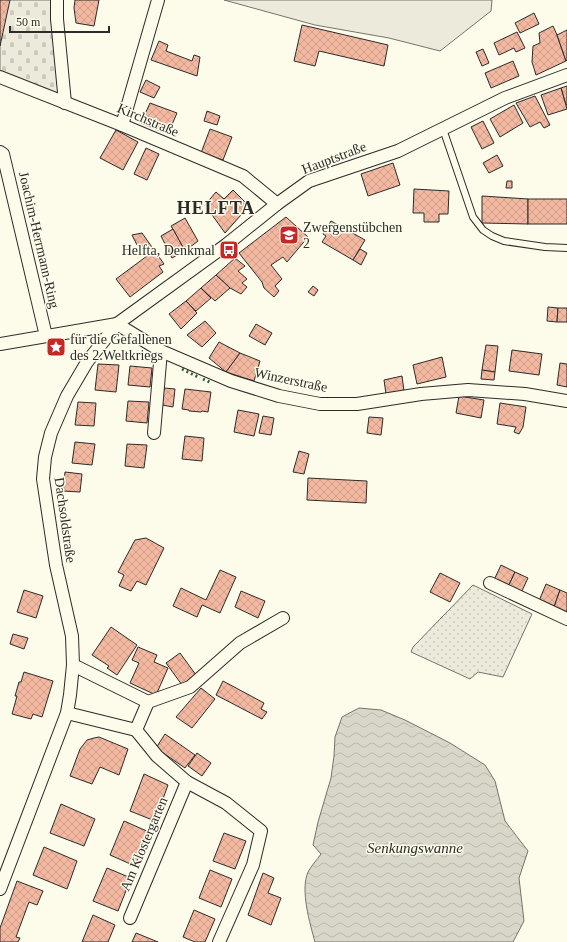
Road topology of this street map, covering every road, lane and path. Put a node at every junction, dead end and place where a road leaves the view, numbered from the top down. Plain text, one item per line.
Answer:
1 (57, 0) edge
2 (158, 0) edge
3 (567, 75) edge
4 (0, 77) edge
5 (65, 103) junction
6 (122, 125) junction
7 (443, 129) junction
8 (0, 152) edge
9 (277, 204) junction
10 (567, 248) edge
11 (117, 324) junction
12 (46, 336) junction
13 (0, 344) edge
14 (161, 351) junction
15 (567, 401) edge
16 (154, 433) dead end
17 (490, 583) dead end
18 (283, 618) dead end
19 (567, 619) edge
20 (73, 665) junction
21 (148, 702) junction
22 (67, 713) junction
23 (136, 730) junction
24 (186, 782) junction
25 (0, 889) edge
26 (130, 918) dead end
27 (219, 942) edge

1 - 5 street
2 - 6 street
3 - 7 street, Hauptstraße
4 - 5 street, Kirchstraße
5 - 6 street, Kirchstraße
6 - 9 street, Kirchstraße
7 - 9 street, Hauptstraße
7 - 10 lane
8 - 12 street, Joachim-Herrmann-Ring
9 - 11 street, Hauptstraße
11 - 12 street
11 - 14 street, Winzerstraße
11 - 20 street, Dachsoldstraße
12 - 13 street
14 - 15 street, Winzerstraße
14 - 16 street
17 - 19 street
18 - 21 street
20 - 21 street
20 - 22 street, Dachsoldstraße
21 - 23 street
22 - 23 street
22 - 25 street, Dachsoldstraße
23 - 24 street
24 - 26 street, Am Klostergarten
24 - 27 street

